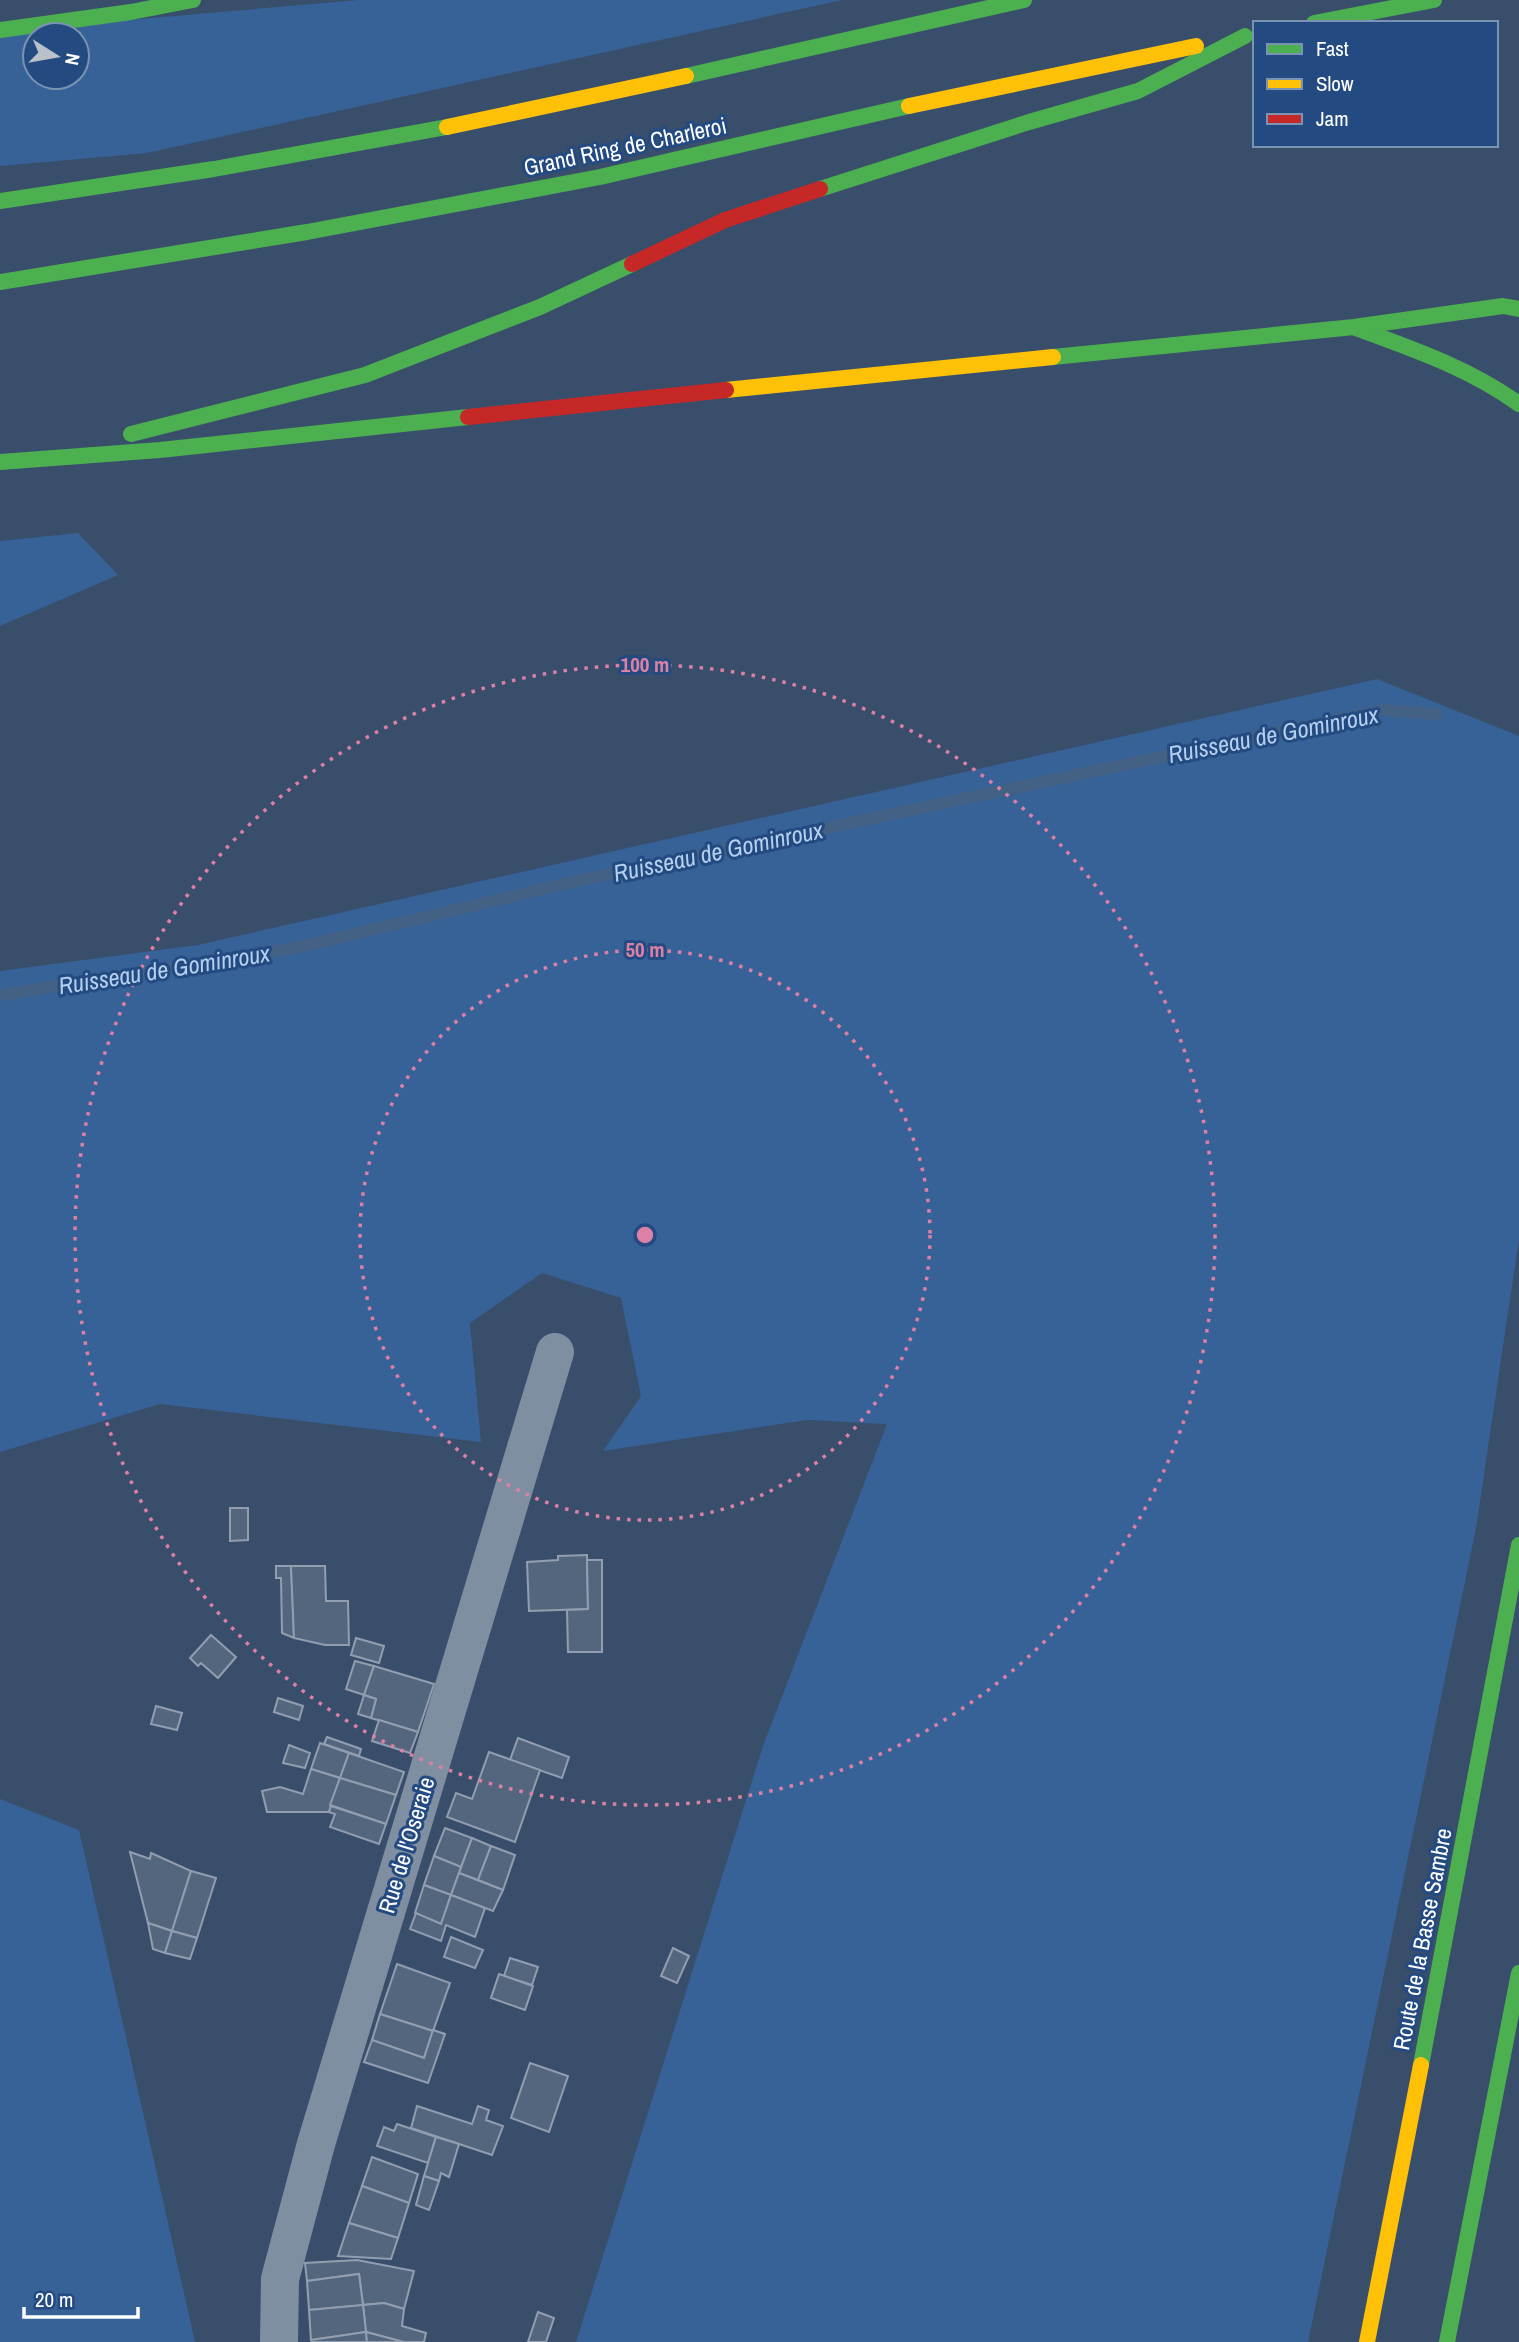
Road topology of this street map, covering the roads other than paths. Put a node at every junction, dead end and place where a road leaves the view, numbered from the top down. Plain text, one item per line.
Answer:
1 (193, 0) edge
2 (1024, 0) edge
3 (1434, 0) edge
4 (1324, 21) edge
5 (0, 30) edge
6 (1250, 35) edge
7 (0, 201) edge
8 (0, 282) edge
9 (1519, 309) edge
10 (1354, 327) junction
11 (1519, 404) edge
12 (31, 459) junction
13 (0, 462) edge
14 (555, 1352) dead end
15 (1519, 1545) edge
16 (1519, 1973) edge
17 (279, 2342) edge
18 (1367, 2342) edge
19 (1447, 2342) edge

1 - 5 highway
2 - 7 highway
3 - 4 highway
6 - 8 highway, Grand Ring de Charleroi
6 - 12 highway
9 - 10 highway
10 - 11 highway
10 - 12 highway
12 - 13 highway
14 - 17 street, Rue de l'Oseraie
15 - 18 highway, Route de la Basse Sambre
16 - 19 highway

